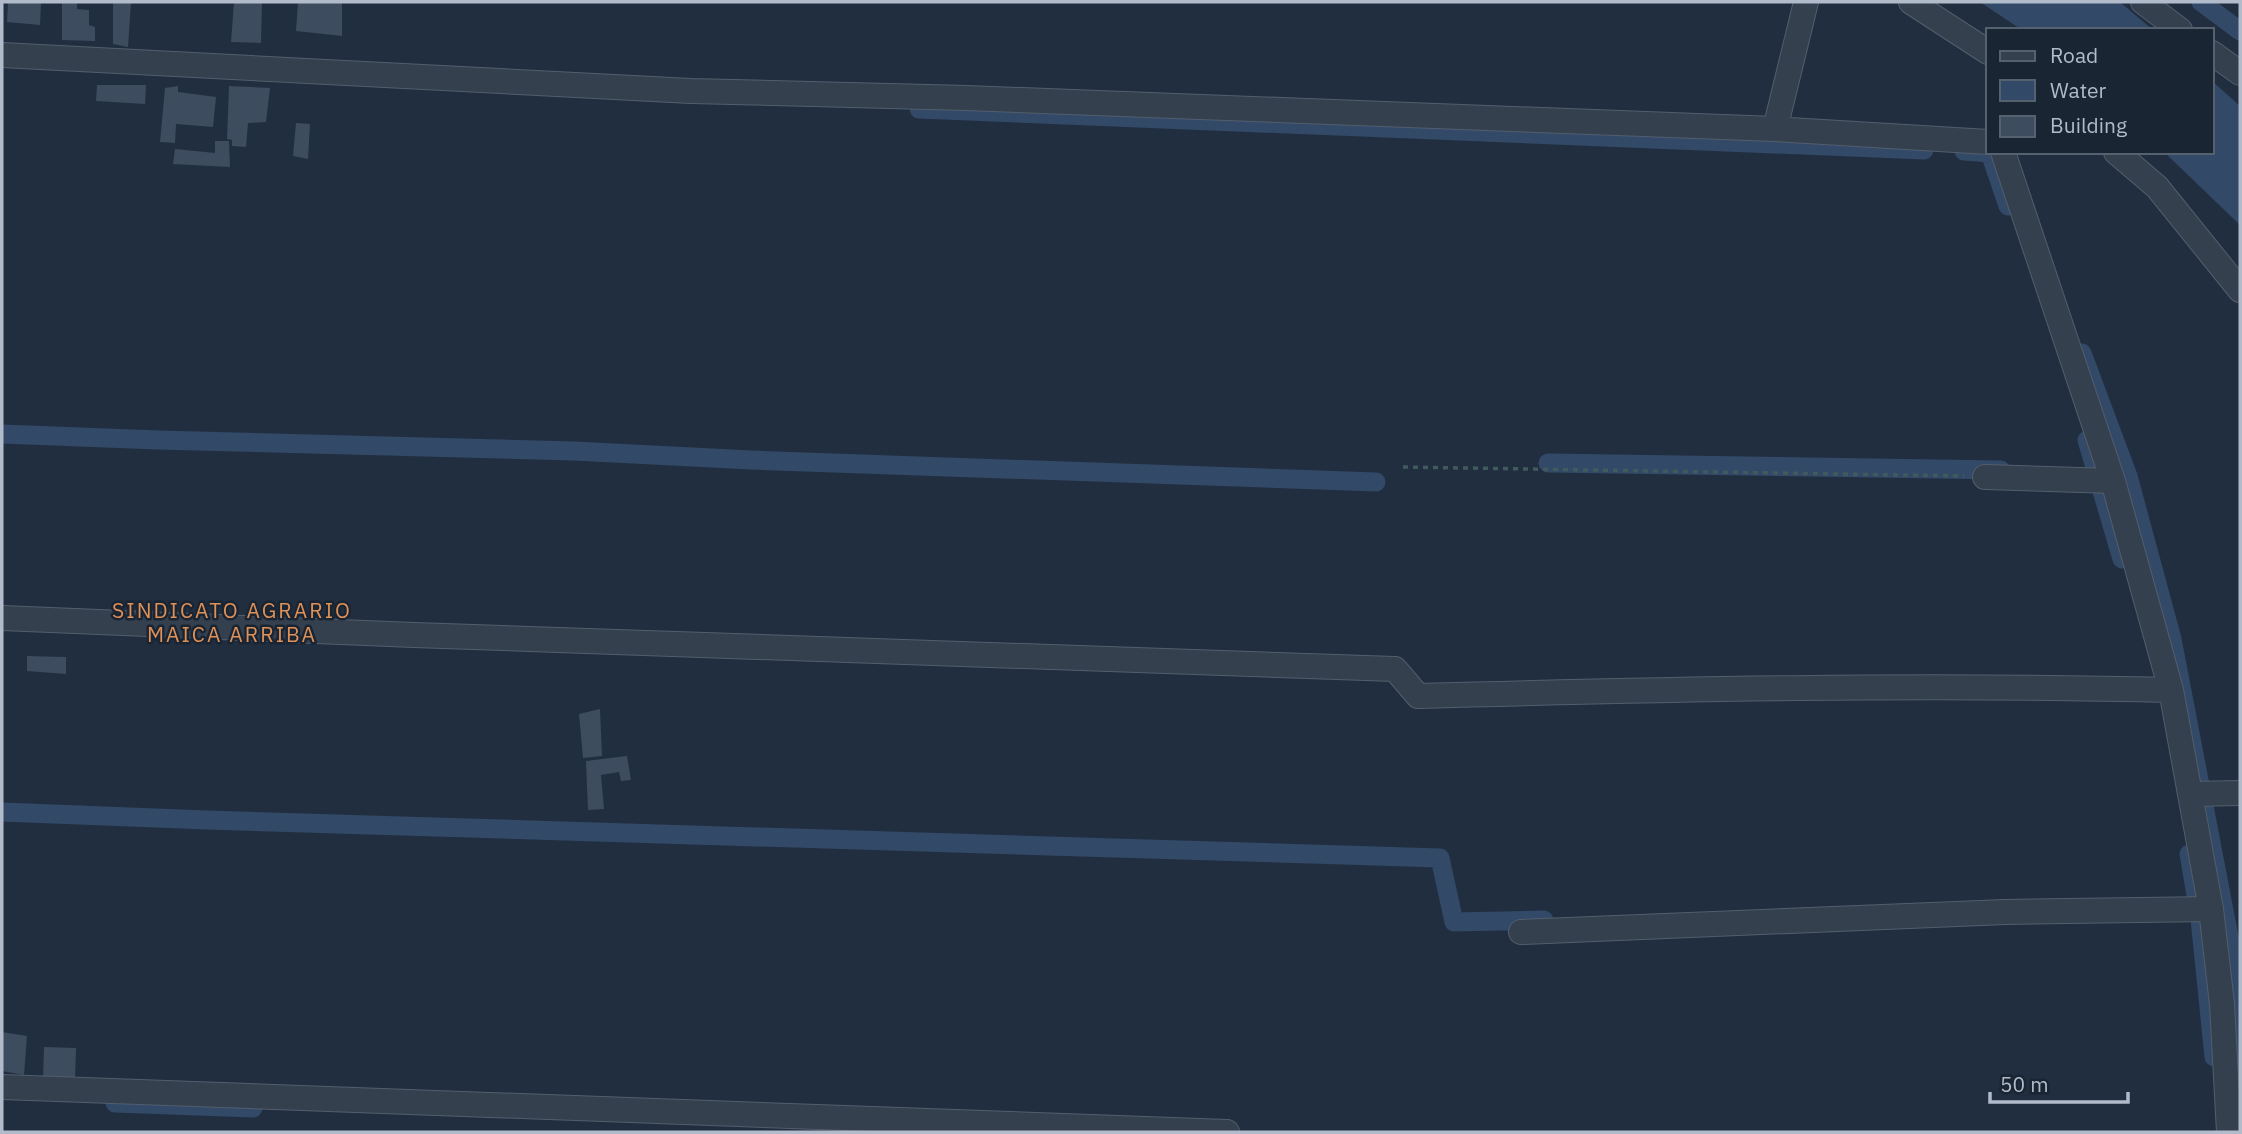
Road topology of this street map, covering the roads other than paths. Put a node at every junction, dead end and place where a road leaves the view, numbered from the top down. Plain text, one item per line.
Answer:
1 (1806, 2) edge
2 (1911, 2) edge
3 (2143, 2) edge
4 (2177, 28) edge
5 (1986, 51) edge
6 (2214, 54) edge
7 (2, 55) edge
8 (2240, 73) edge
9 (1775, 129) junction
10 (1986, 142) edge
11 (2004, 154) edge
12 (2118, 154) edge
13 (2240, 290) edge
14 (1985, 477) road end
15 (2113, 481) junction
16 (2, 618) edge
17 (2171, 690) junction
18 (2240, 793) edge
19 (2190, 794) junction
20 (2211, 909) junction
21 (1521, 932) dead end
22 (2231, 1004) edge
23 (2, 1087) edge
24 (1227, 1132) edge
25 (2229, 1132) edge

1 - 9 street
2 - 5 street
3 - 4 street
6 - 8 street
7 - 9 street
9 - 10 street
11 - 15 street
12 - 13 street
14 - 15 street
15 - 17 street
16 - 17 street
17 - 19 street
18 - 19 street
19 - 20 street
20 - 21 street
20 - 22 street
22 - 25 street
23 - 24 street

